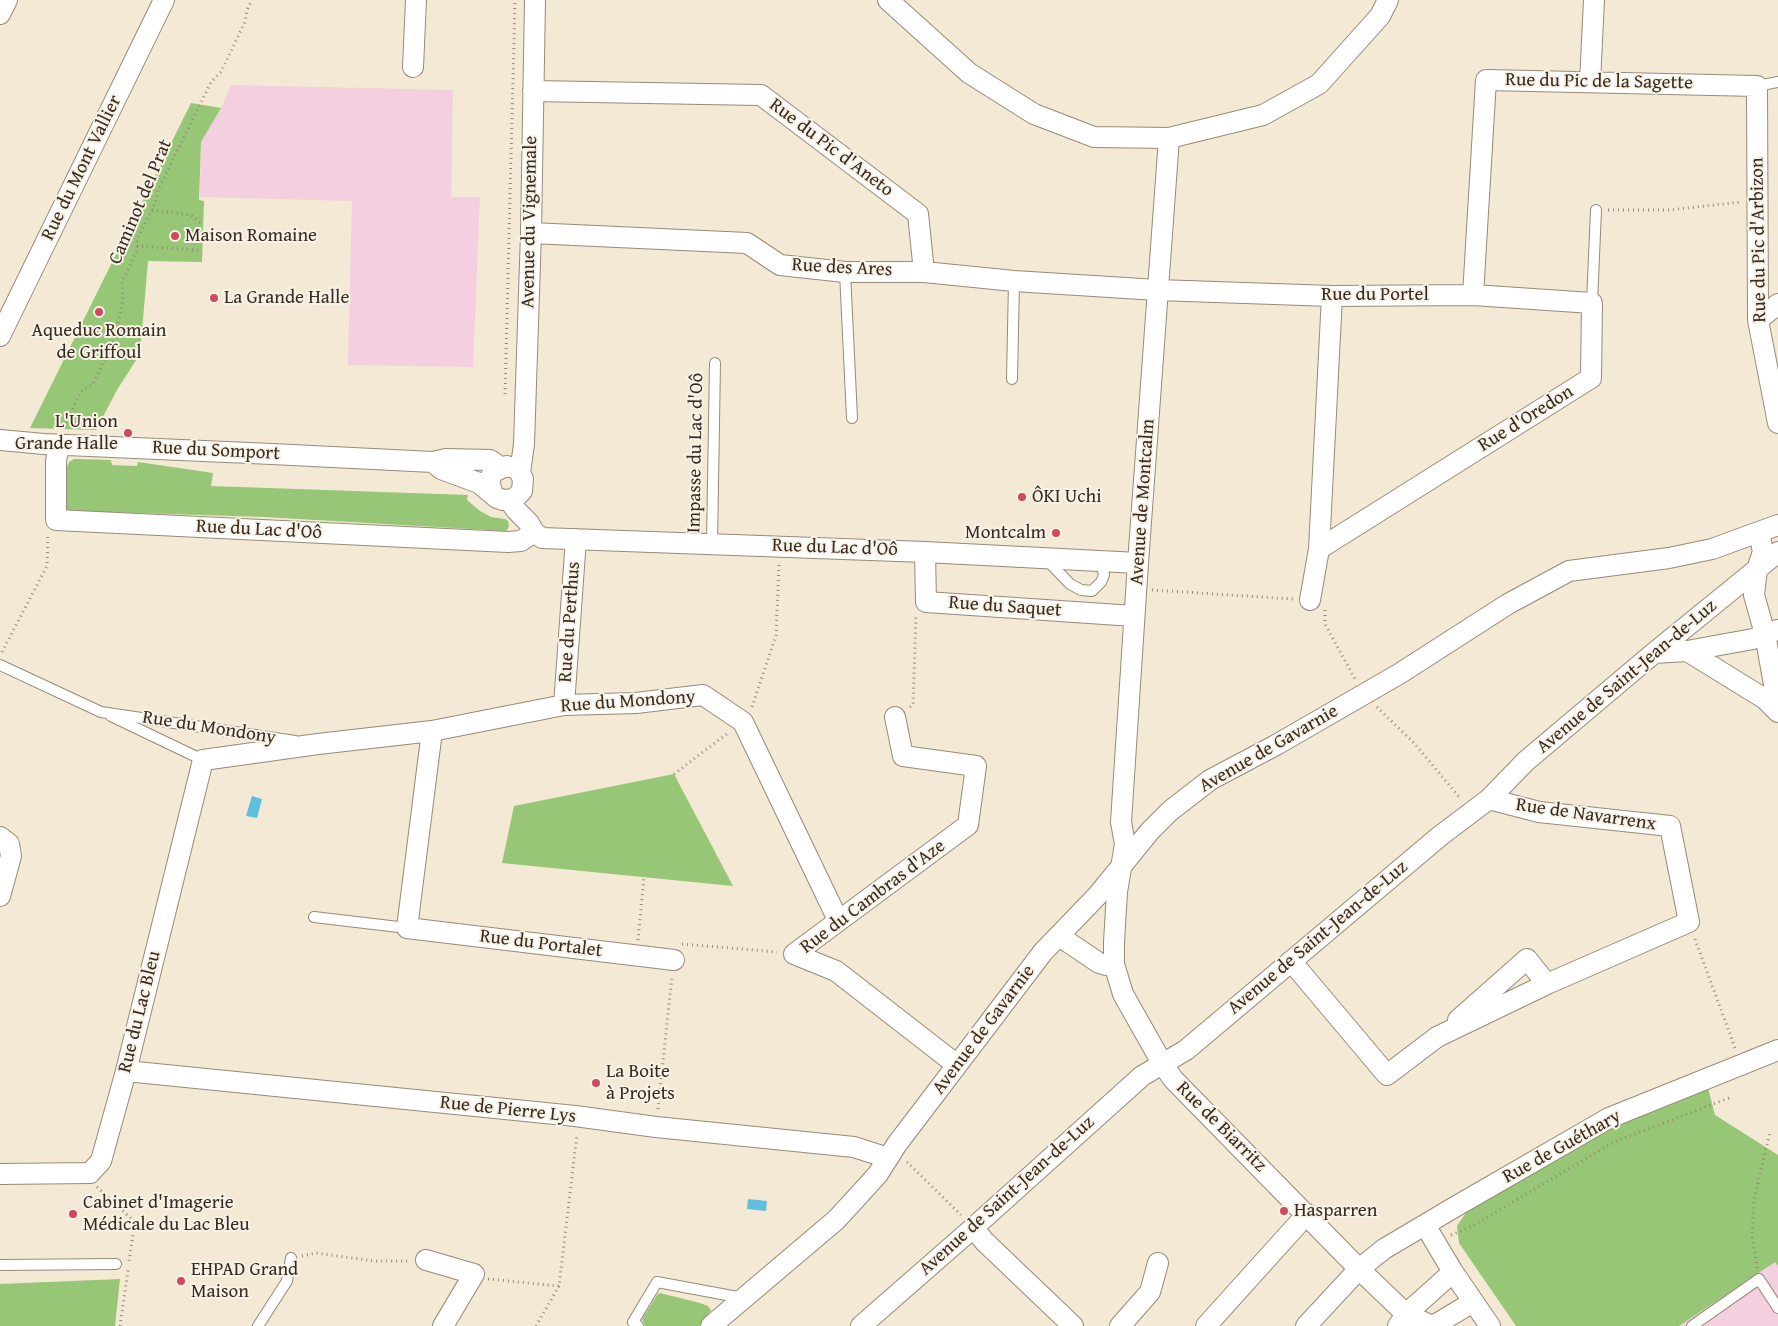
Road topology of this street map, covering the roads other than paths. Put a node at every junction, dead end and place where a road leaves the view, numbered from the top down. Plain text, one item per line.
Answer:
1 (7, 0) edge
2 (164, 0) edge
3 (416, 0) edge
4 (535, 0) edge
5 (888, 0) edge
6 (1388, 0) edge
7 (1594, 0) edge
8 (0, 14) edge
9 (413, 67) dead end
10 (1590, 82) junction
11 (1778, 82) edge
12 (1757, 86) junction
13 (533, 91) junction
14 (1169, 138) junction
15 (1596, 210) road end
16 (531, 233) junction
17 (845, 272) junction
18 (924, 272) junction
19 (1014, 281) junction
20 (1158, 290) junction
21 (1472, 295) junction
22 (1332, 296) junction
23 (1592, 303) junction
24 (1778, 304) edge
25 (1758, 320) junction
26 (0, 336) edge
27 (715, 363) dead end
28 (1012, 379) dead end
29 (852, 418) dead end
30 (1778, 423) edge
31 (0, 440) edge
32 (59, 445) junction
33 (433, 462) junction
34 (509, 482) junction
35 (1778, 525) edge
36 (531, 527) junction
37 (1759, 532) junction
38 (576, 539) junction
39 (712, 544) junction
40 (1319, 549) junction
41 (926, 552) junction
42 (1778, 552) edge
43 (1044, 558) junction
44 (1100, 560) junction
45 (1138, 563) junction
46 (1757, 569) junction
47 (1310, 600) road end
48 (1134, 616) junction
49 (1771, 632) edge
50 (1687, 651) junction
51 (1654, 653) junction
52 (0, 665) edge
53 (564, 705) junction
54 (1778, 707) edge
55 (101, 712) junction
56 (1778, 712) edge
57 (895, 717) road end
58 (432, 731) junction
59 (318, 744) junction
60 (203, 760) junction
61 (1489, 799) junction
62 (0, 837) edge
63 (1121, 865) junction
64 (0, 896) edge
65 (314, 917) dead end
66 (838, 920) junction
67 (408, 928) junction
68 (1059, 936) junction
69 (674, 960) road end
70 (1291, 961) junction
71 (1114, 964) junction
72 (1547, 984) junction
73 (1437, 1038) junction
74 (1778, 1050) edge
75 (1162, 1063) junction
76 (957, 1065) junction
77 (126, 1071) junction
78 (888, 1158) junction
79 (0, 1174) edge
80 (1307, 1214) junction
81 (973, 1228) junction
82 (1430, 1234) junction
83 (291, 1258) road end
84 (426, 1260) road end
85 (1158, 1263) dead end
86 (116, 1264) dead end
87 (0, 1265) edge
88 (1360, 1269) junction
89 (1453, 1272) junction
90 (744, 1298) junction
91 (1473, 1302) junction
92 (1778, 1308) edge
93 (1402, 1320) edge
94 (258, 1326) edge
95 (443, 1326) edge
96 (638, 1326) edge
97 (711, 1326) edge
98 (860, 1326) edge
99 (1073, 1326) edge
100 (1120, 1326) edge
101 (1206, 1326) edge
102 (1306, 1326) edge
103 (1433, 1326) edge
104 (1490, 1326) edge
105 (1692, 1326) edge

1 - 8 street
2 - 26 street, Rue du Mont Vallier
3 - 9 street
4 - 13 street, Avenue du Vignemale
5 - 14 street
6 - 14 street
7 - 10 street
10 - 12 street, Rue du Pic de la Sagette
10 - 21 street, Rue du Pic de la Sagette
11 - 12 lane, Rue du Pic de la Sagette
12 - 25 street, Rue du Pic d'Arbizon
13 - 16 street, Avenue du Vignemale
13 - 18 street, Rue du Pic d'Aneto
14 - 20 street, Avenue de Montcalm
15 - 23 lane, Rue d'Oredon
16 - 17 street, Rue des Ares
16 - 34 street, Avenue du Vignemale
17 - 18 street, Rue des Ares
17 - 29 lane
18 - 19 street, Rue des Ares
19 - 20 street, Rue des Ares
19 - 28 lane
20 - 22 street, Rue du Portel
20 - 45 street, Avenue de Montcalm
21 - 22 street, Rue du Portel
21 - 23 street, Rue du Portel
22 - 40 street
23 - 40 street, Rue d'Oredon
24 - 25 street
25 - 30 street, Rue du Pic d'Arbizon
27 - 39 lane, Impasse du Lac d'Oô
31 - 32 street, Rue du Somport
32 - 33 street, Rue du Somport
32 - 36 street, Rue du Lac d'Oô
33 - 34 street, Rue du Somport
33 - 34 street, Rue du Somport
34 - 36 street
35 - 37 street, Avenue de Gavarnie
36 - 38 street, Rue du Lac d'Oô
37 - 46 street
37 - 63 street, Avenue de Gavarnie
38 - 39 street, Rue du Lac d'Oô
38 - 53 street, Rue du Perthus
39 - 41 street, Rue du Lac d'Oô
40 - 47 street
41 - 43 street, Rue du Lac d'Oô
41 - 48 street, Rue du Saquet
42 - 46 street, Avenue de Saint-Jean-de-Luz
43 - 44 street, Rue du Lac d'Oô
43 - 44 lane
44 - 45 street, Rue du Lac d'Oô
45 - 48 street, Avenue de Montcalm
46 - 49 street
46 - 51 street, Avenue de Saint-Jean-de-Luz
48 - 63 street, Avenue de Montcalm
49 - 50 street
49 - 54 street
50 - 51 street
50 - 56 street
51 - 61 street, Avenue de Saint-Jean-de-Luz
52 - 55 lane, Rue du Mondony
53 - 58 street, Rue du Mondony
53 - 66 street, Rue du Mondony
55 - 59 lane, Rue du Mondony
55 - 60 lane, Rue du Mondony
57 - 66 street, Rue du Cambras d'Aze
58 - 59 street, Rue du Mondony
58 - 67 street
59 - 60 street, Rue du Mondony
60 - 77 street, Rue du Lac Bleu
61 - 70 street, Avenue de Saint-Jean-de-Luz
61 - 72 street, Rue de Navarrenx
62 - 64 street
63 - 68 street, Avenue de Gavarnie
63 - 71 street, Rue de Biarritz
65 - 67 lane, Rue du Portalet
66 - 76 street, Rue du Cambras d'Aze
67 - 69 street, Rue du Portalet
68 - 71 street
68 - 76 street, Avenue de Gavarnie
70 - 73 street
70 - 75 street, Avenue de Saint-Jean-de-Luz
71 - 75 street, Rue de Biarritz
72 - 73 street
72 - 73 street
74 - 82 street, Rue de Guéthary
75 - 80 street, Rue de Biarritz
75 - 81 street, Avenue de Saint-Jean-de-Luz
76 - 78 street, Avenue de Gavarnie
77 - 78 street, Rue de Pierre Lys
77 - 79 street, Rue du Lac Bleu
78 - 90 street, Avenue de Gavarnie
80 - 88 street, Rue de Biarritz
80 - 101 street
81 - 98 street, Avenue de Saint-Jean-de-Luz
81 - 99 street
82 - 88 street, Rue de Guéthary
82 - 89 street
83 - 94 lane
84 - 95 street
85 - 100 street
86 - 87 lane
88 - 93 street, Rue de Biarritz
88 - 102 street, Rue de Guéthary
89 - 91 street
89 - 93 street
90 - 96 lane
90 - 97 street, Avenue de Gavarnie
91 - 103 street
91 - 104 street
92 - 105 lane
93 - 103 street, Rue de Biarritz

